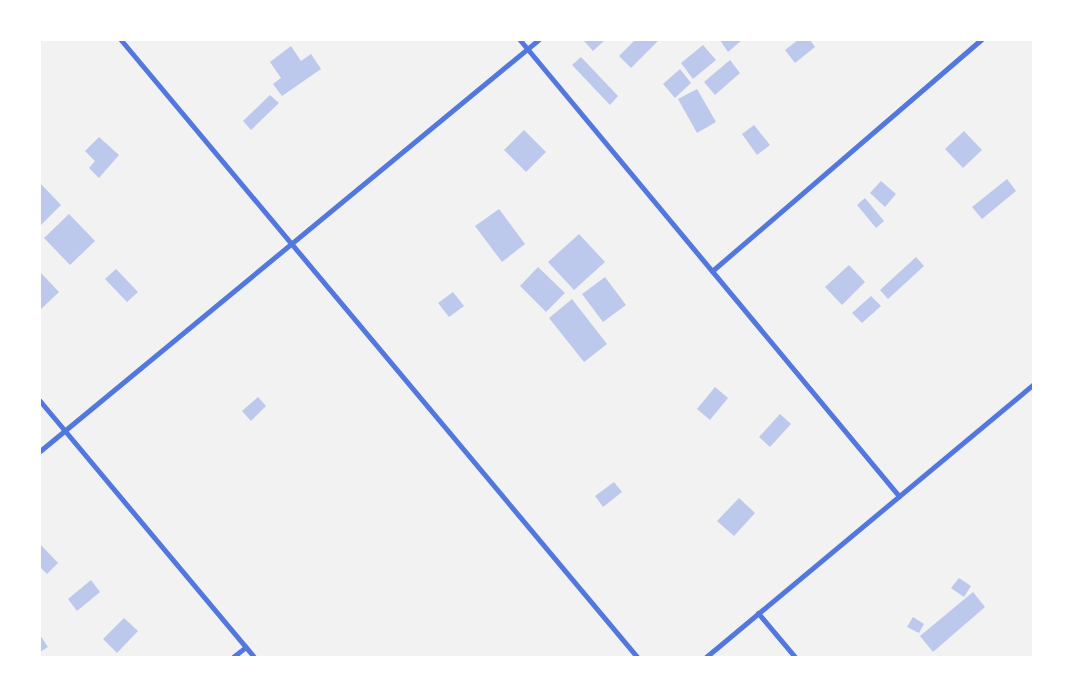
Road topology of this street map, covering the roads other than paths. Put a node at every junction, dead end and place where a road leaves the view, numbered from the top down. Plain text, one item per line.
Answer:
1 (122, 40) edge
2 (520, 40) edge
3 (538, 40) edge
4 (981, 40) edge
5 (528, 49) junction
6 (292, 241) junction
7 (712, 271) junction
8 (1033, 385) edge
9 (40, 401) edge
10 (64, 431) junction
11 (40, 451) edge
12 (899, 496) junction
13 (758, 613) junction
14 (246, 647) junction
15 (233, 657) edge
16 (254, 657) edge
17 (637, 657) edge
18 (706, 657) edge
19 (795, 657) edge

1 - 6 street
2 - 5 street
3 - 5 street
4 - 7 street
5 - 6 street
5 - 7 street
6 - 10 street
6 - 17 street
7 - 12 street
8 - 12 street
9 - 10 street
10 - 11 street
10 - 14 street
12 - 13 street
13 - 18 street
13 - 19 street
14 - 15 street
14 - 16 street

